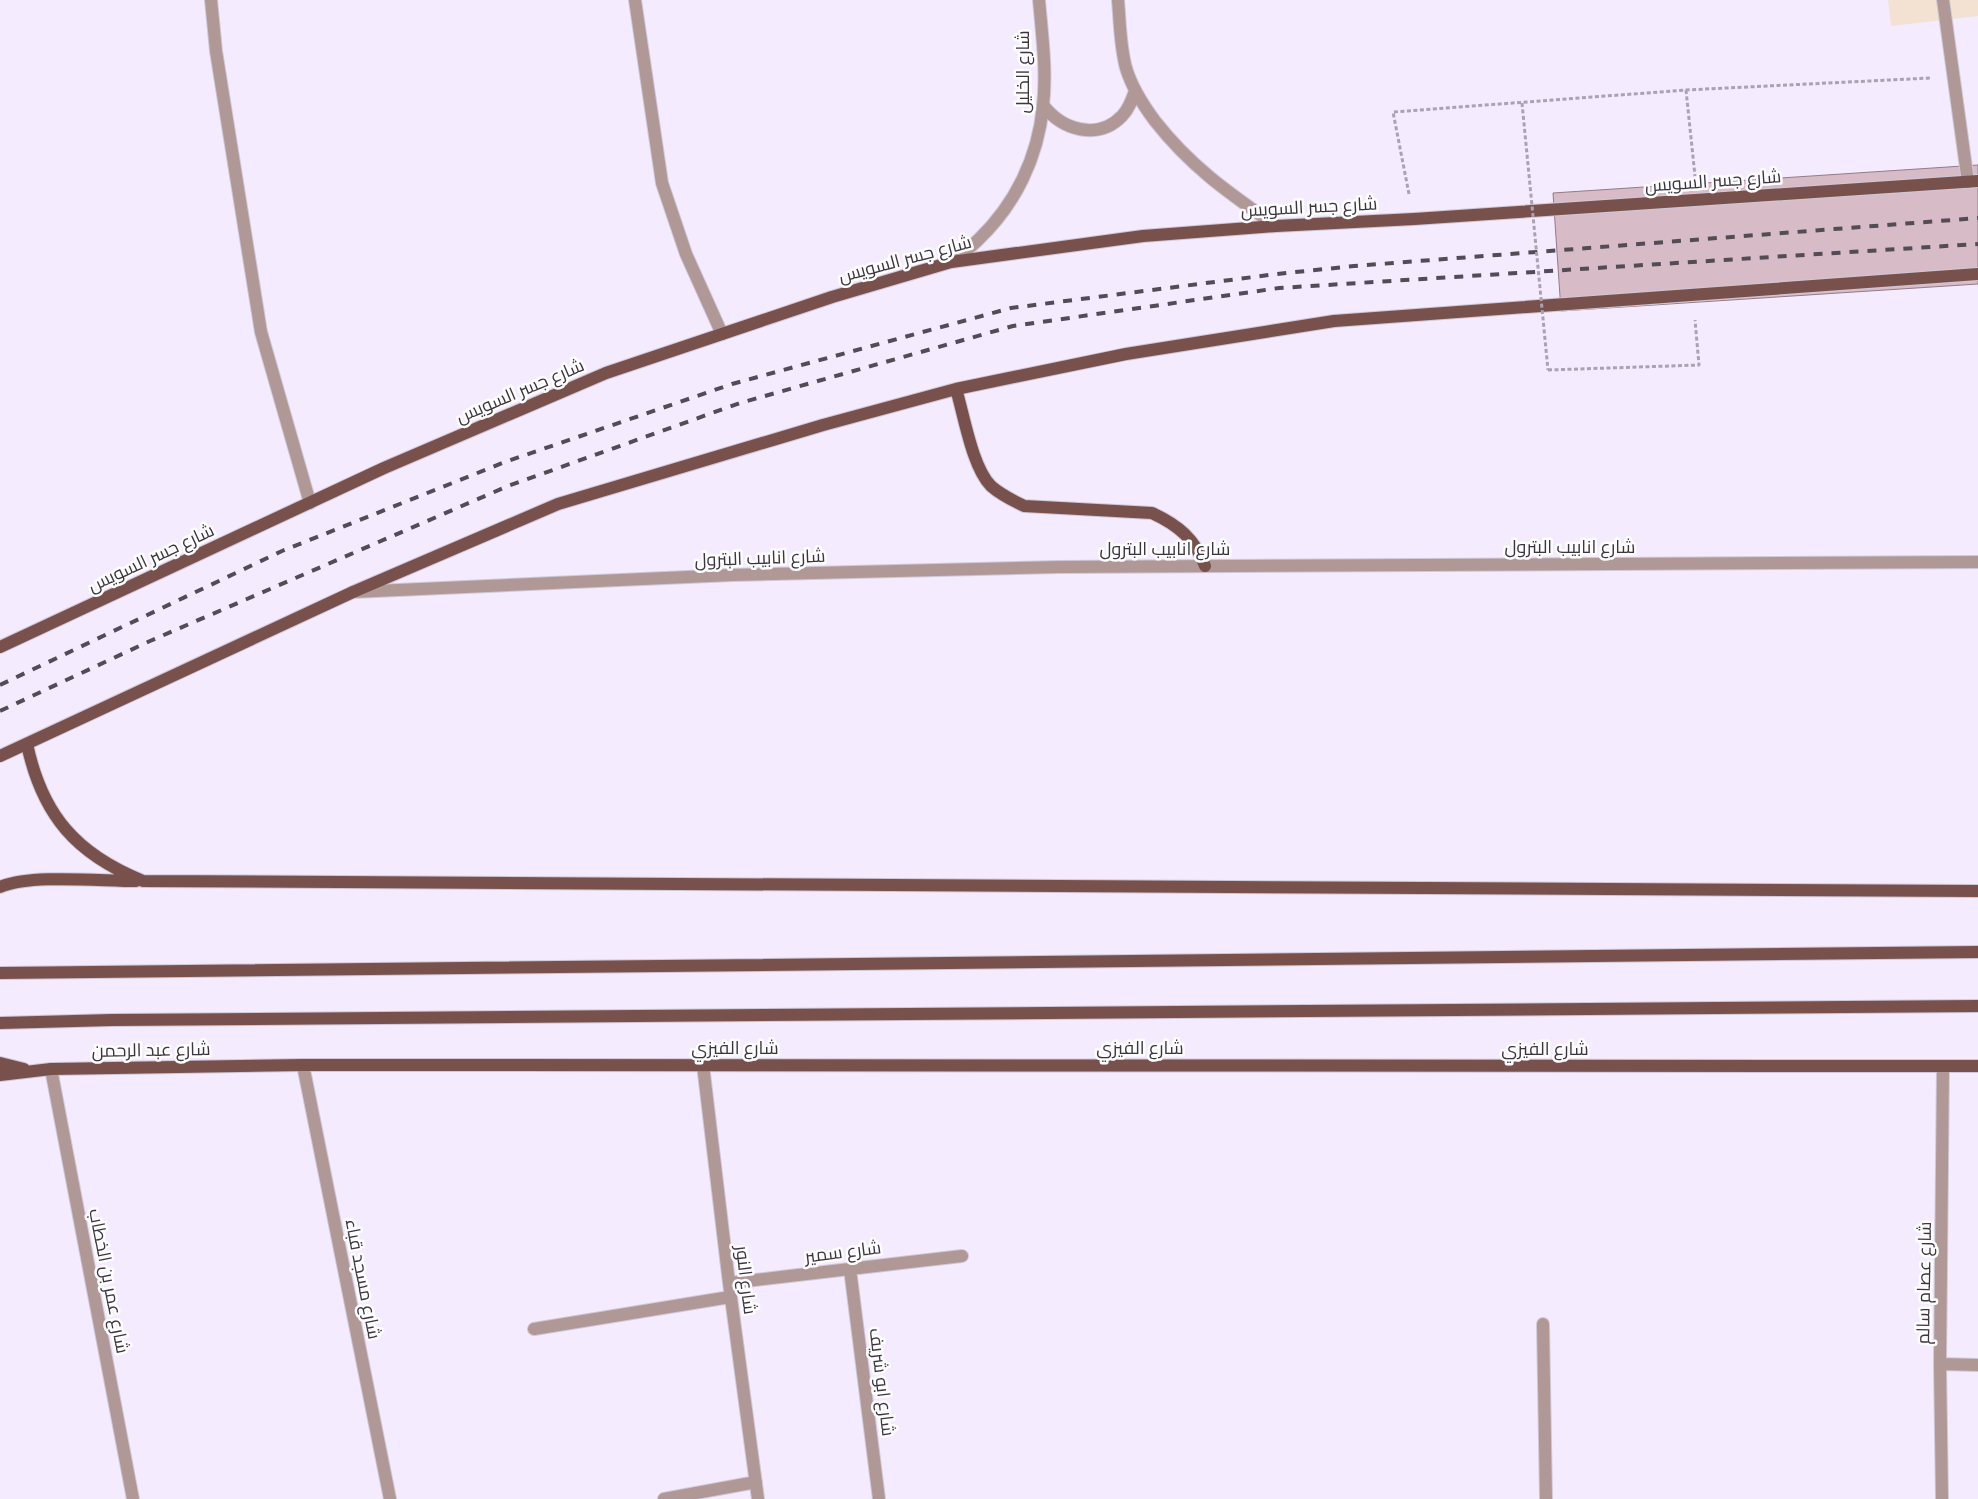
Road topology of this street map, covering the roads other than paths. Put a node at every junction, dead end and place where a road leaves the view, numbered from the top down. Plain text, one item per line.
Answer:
1 (211, 0) edge
2 (635, 0) edge
3 (1039, 0) edge
4 (1118, 0) edge
5 (1943, 0) edge
6 (1135, 91) junction
7 (1044, 105) junction
8 (1973, 182) edge
9 (1276, 226) junction
10 (951, 262) junction
11 (1978, 274) edge
12 (722, 334) junction
13 (956, 389) junction
14 (310, 503) junction
15 (1978, 562) edge
16 (1204, 566) junction
17 (353, 592) junction
18 (0, 647) edge
19 (27, 744) junction
20 (0, 756) edge
21 (143, 881) junction
22 (0, 887) edge
23 (1978, 891) edge
24 (1978, 952) edge
25 (0, 972) edge
26 (1978, 1006) edge
27 (0, 1023) edge
28 (0, 1063) edge
29 (302, 1065) junction
30 (703, 1065) junction
31 (1943, 1066) junction
32 (1978, 1066) edge
33 (51, 1069) junction
34 (0, 1075) edge
35 (962, 1256) dead end
36 (850, 1269) junction
37 (728, 1283) junction
38 (730, 1297) junction
39 (1543, 1324) dead end
40 (534, 1328) dead end
41 (1940, 1364) junction
42 (1978, 1365) edge
43 (756, 1482) junction
44 (133, 1499) edge
45 (390, 1499) edge
46 (664, 1499) edge
47 (758, 1499) edge
48 (879, 1499) edge
49 (1546, 1499) edge
50 (1942, 1499) edge

1 - 14 street
2 - 12 street
3 - 7 street, شارع الخليل
4 - 6 street
5 - 8 street
6 - 7 street
6 - 9 street
7 - 10 street, شارع الخليل
8 - 9 main road, شارع جسر السويس
9 - 10 main road, شارع جسر السويس
10 - 12 main road, شارع جسر السويس
11 - 13 main road
12 - 14 main road, شارع جسر السويس
13 - 16 main road
13 - 17 main road
14 - 18 main road, شارع جسر السويس
15 - 16 street, شارع انابيب البترول
16 - 17 street, شارع انابيب البترول
17 - 19 main road
19 - 20 main road
19 - 21 main road
21 - 22 main road
21 - 23 main road
24 - 25 main road
26 - 27 main road
28 - 33 main road
29 - 30 main road, شارع الفيزي
29 - 33 main road, شارع عبد الرحمن
29 - 45 street, شارع مسجد قباء
30 - 31 main road, شارع الفيزي
30 - 37 street, شارع النور
31 - 32 main road, شارع الفيزي
31 - 41 street, شارع عصام سالم
33 - 34 main road, شارع عبد الرحمن
33 - 44 street, شارع عمر بن الخطاب
35 - 36 street, شارع سمير
36 - 37 street, شارع سمير
36 - 48 street, شارع ابو شريف
37 - 38 street, شارع النور
38 - 40 street
38 - 43 street, شارع النور
39 - 49 street
41 - 42 street
41 - 50 street, شارع عصام سالم
43 - 46 street
43 - 47 street, شارع النور

